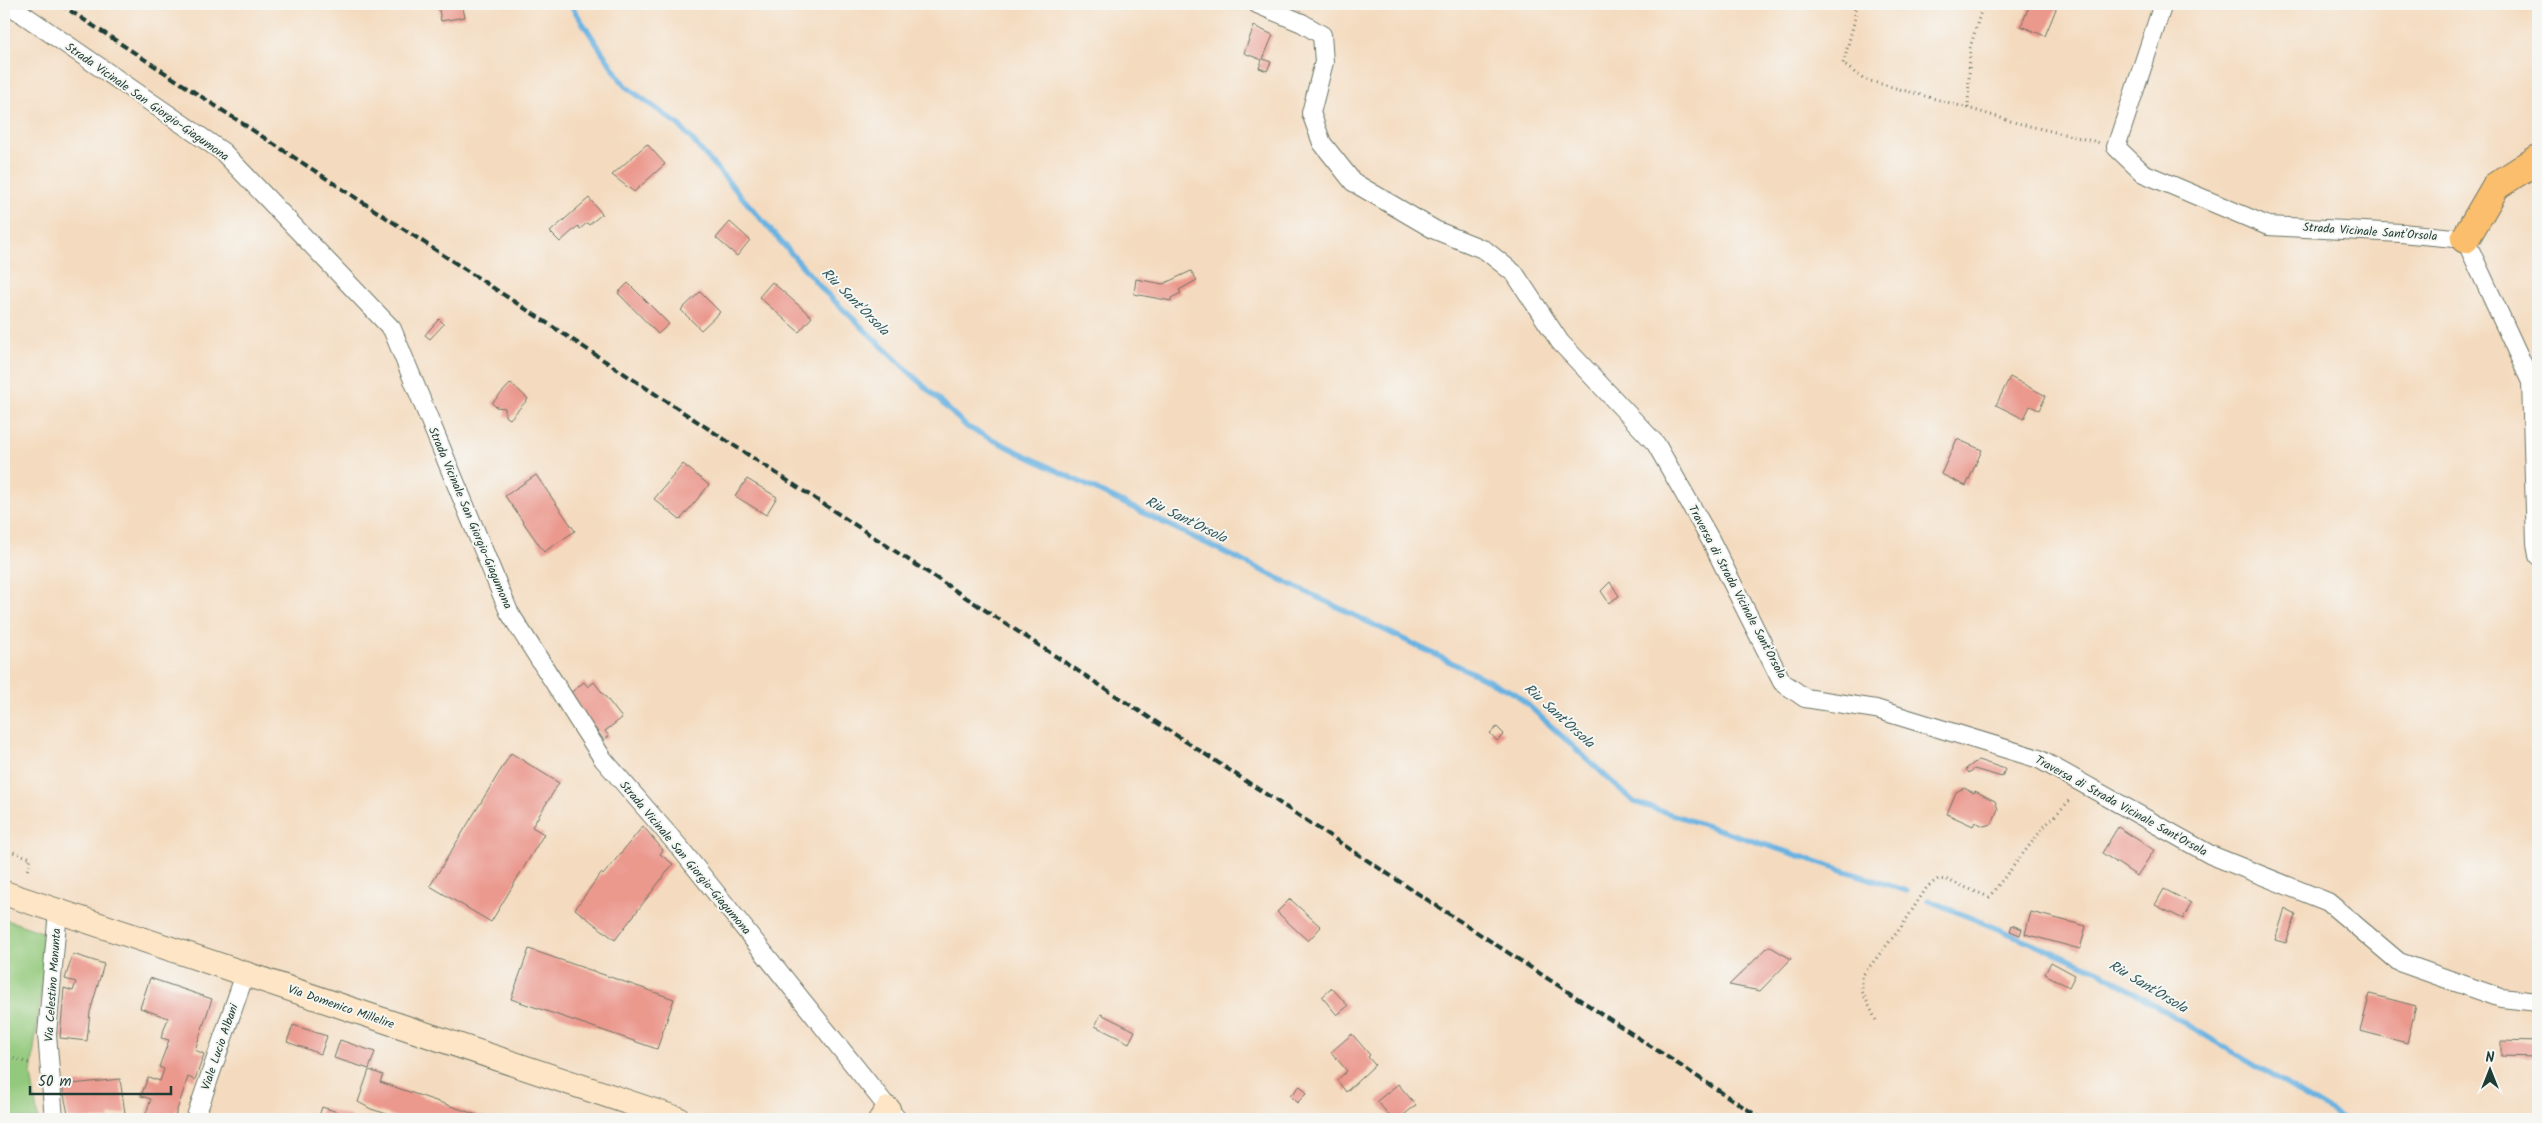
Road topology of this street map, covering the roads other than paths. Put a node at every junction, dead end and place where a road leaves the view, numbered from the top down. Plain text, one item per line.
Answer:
1 (8, 4) edge
2 (1257, 4) edge
3 (2164, 4) edge
4 (2538, 160) edge
5 (2465, 239) junction
6 (2538, 556) edge
7 (4, 893) edge
8 (58, 911) junction
9 (245, 974) junction
10 (2538, 1002) edge
11 (889, 1116) edge
12 (54, 1119) edge
13 (195, 1119) edge
14 (678, 1119) edge

1 - 11 street, Strada Vicinale San Giorgio-Giagumona
2 - 10 street, Traversa di Strada Vicinale Sant'Orsola
3 - 5 street, Strada Vicinale Sant'Orsola
4 - 5 main road
5 - 6 street
7 - 8 main road, Via Domenico Millelire
8 - 9 main road, Via Domenico Millelire
8 - 12 street, Via Celestino Manunta
9 - 13 street, Viale Lucio Albani
9 - 14 main road, Via Domenico Millelire

